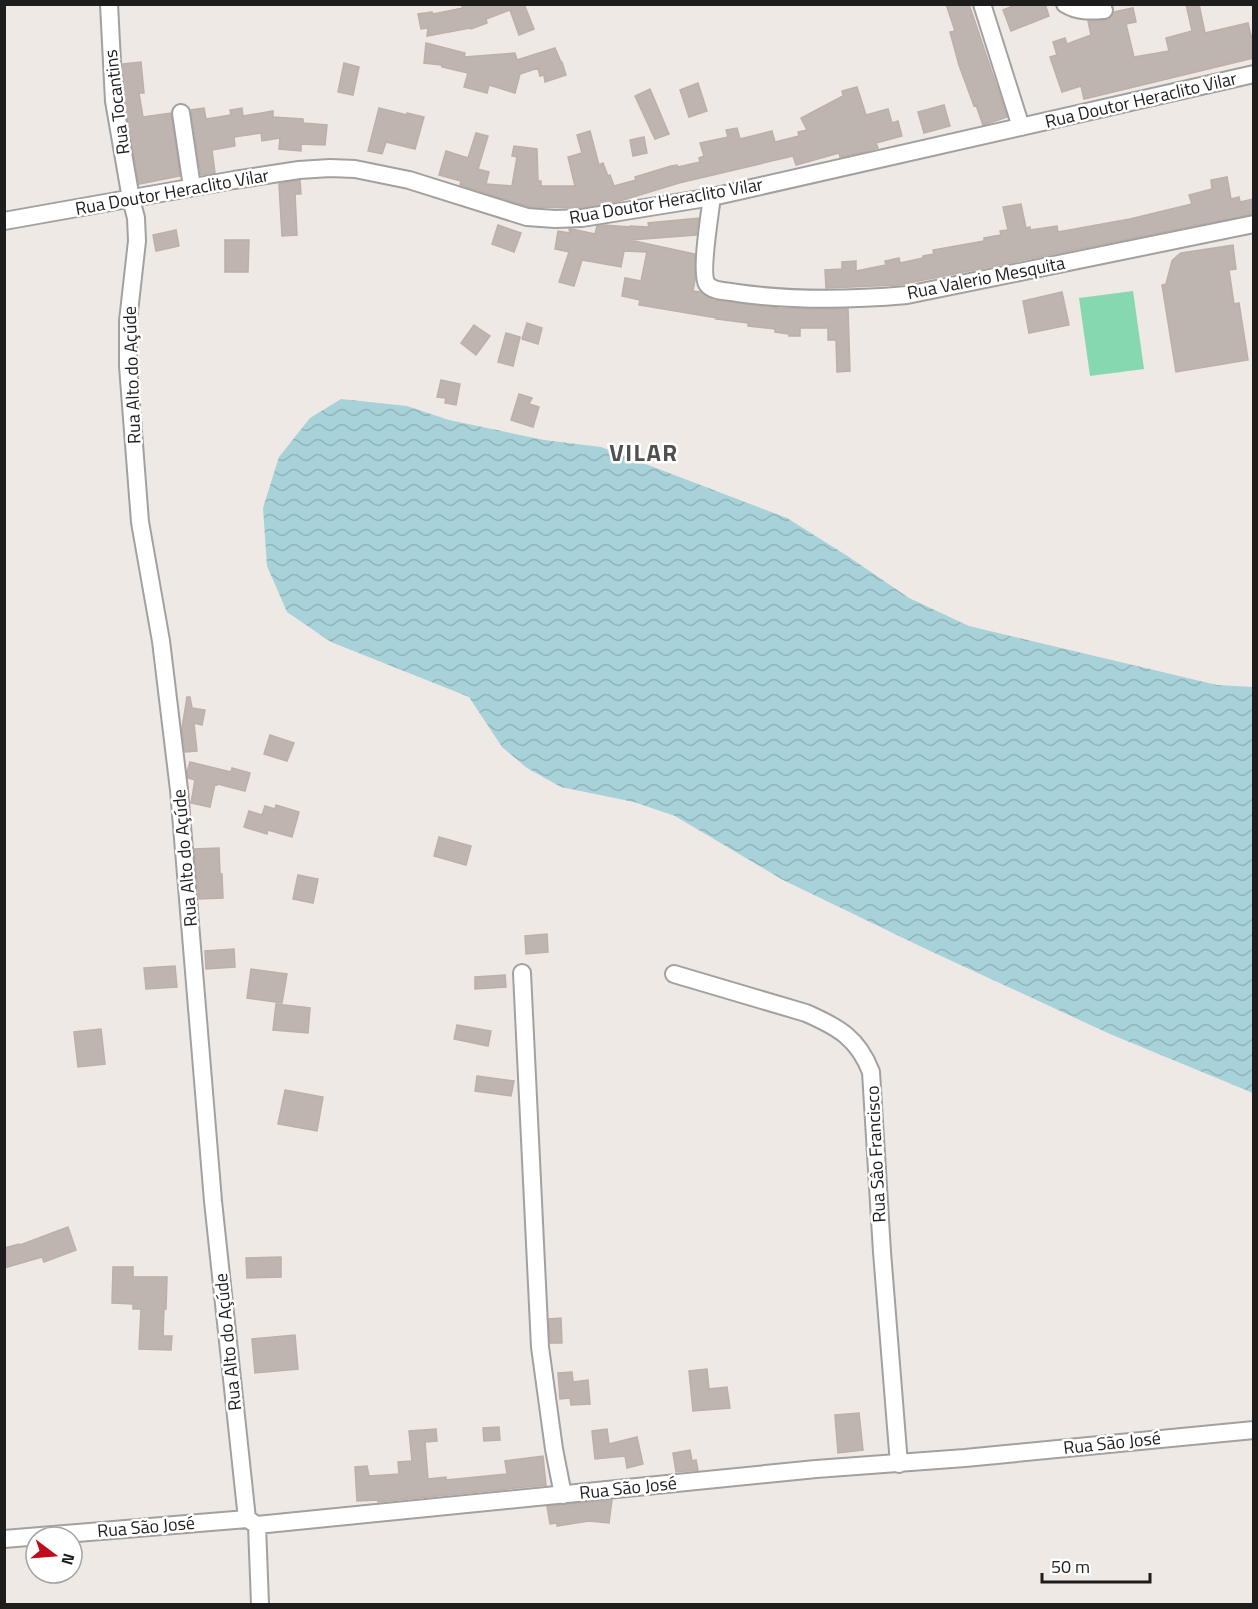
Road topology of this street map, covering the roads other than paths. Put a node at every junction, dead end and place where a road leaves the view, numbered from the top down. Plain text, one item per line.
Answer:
1 (109, 4) edge
2 (982, 4) edge
3 (1065, 4) edge
4 (1104, 10) dead end
5 (1254, 74) edge
6 (182, 113) dead end
7 (1021, 127) junction
8 (192, 187) junction
9 (712, 197) junction
10 (131, 199) junction
11 (4, 221) edge
12 (1254, 224) edge
13 (522, 973) dead end
14 (674, 974) dead end
15 (1254, 1430) edge
16 (899, 1464) junction
17 (563, 1495) junction
18 (252, 1522) junction
19 (4, 1539) edge
20 (260, 1605) edge

1 - 10 street, Rua Tocantins
2 - 7 street
3 - 4 street
5 - 7 street, Rua Doutor Heraclito Vilar
6 - 8 street
7 - 9 street, Rua Doutor Heraclito Vilar
8 - 9 street, Rua Doutor Heraclito Vilar
8 - 10 street, Rua Doutor Heraclito Vilar
9 - 12 street, Rua Valerio Mesquita
10 - 11 street, Rua Doutor Heraclito Vilar
10 - 18 street, Rua Alto do Açúde
13 - 17 street
14 - 16 street, Rua Sâo Francisco
15 - 16 street, Rua São José
16 - 17 street, Rua São José
17 - 18 street, Rua São José
18 - 19 street, Rua São José
18 - 20 street, Rua Alto do Açúde

